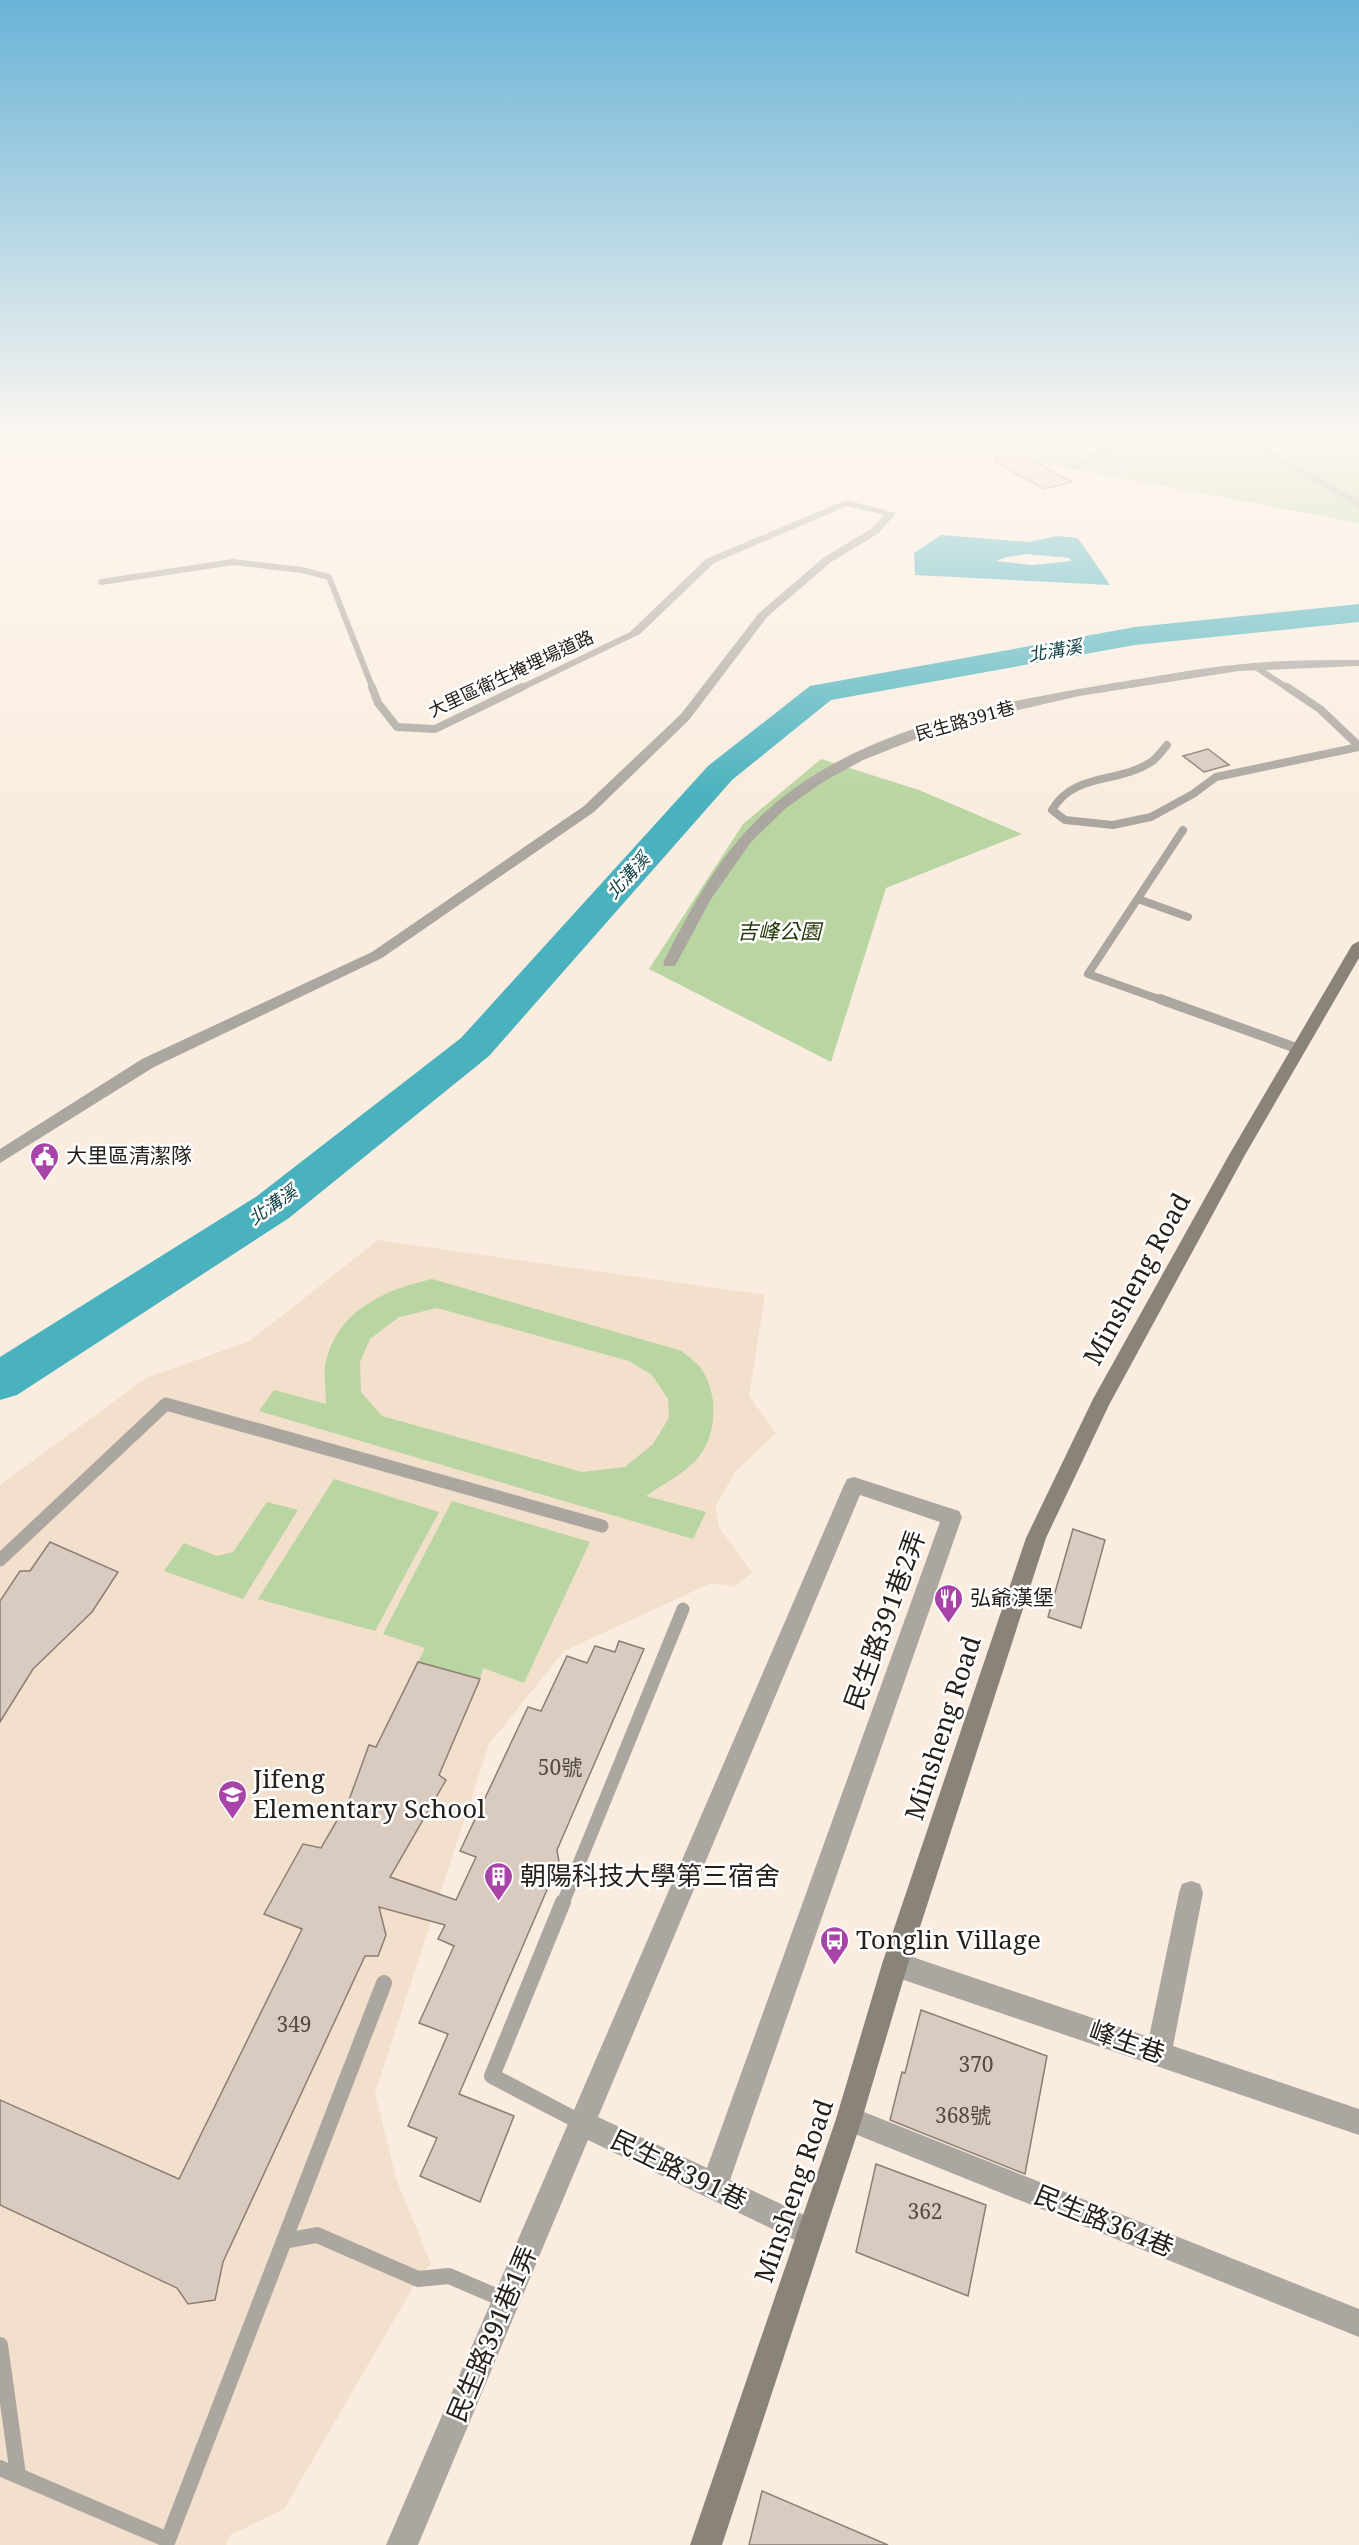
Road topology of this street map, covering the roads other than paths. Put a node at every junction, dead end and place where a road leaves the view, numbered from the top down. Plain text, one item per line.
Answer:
1 (709, 562) edge
2 (825, 562) edge
3 (101, 582) dead end
4 (635, 633) joint
5 (1359, 663) edge
6 (1254, 666) junction
7 (1167, 745) dead end
8 (1359, 747) edge
9 (1183, 830) dead end
10 (1138, 899) junction
11 (1188, 917) dead end
12 (1359, 945) edge
13 (670, 963) dead end
14 (1299, 1049) junction
15 (0, 1157) edge
16 (602, 1526) dead end
17 (0, 1560) edge
18 (683, 1609) dead end
19 (1191, 1893) dead end
20 (895, 1964) junction
21 (384, 1983) dead end
22 (1159, 2053) junction
23 (849, 2119) junction
24 (1359, 2122) edge
25 (582, 2123) junction
26 (714, 2186) junction
27 (809, 2232) junction
28 (284, 2241) junction
29 (506, 2300) junction
30 (1359, 2323) edge
31 (0, 2345) edge
32 (0, 2468) edge
33 (18, 2475) junction
34 (402, 2545) edge
35 (706, 2545) edge

1 - 4 street
2 - 15 street
3 - 4 lane, 大里區衛生掩埋場道路
5 - 6 street, 民生路391巷
6 - 8 lane
6 - 13 street, 民生路391巷
7 - 8 lane
9 - 10 lane
10 - 11 lane
10 - 14 lane
12 - 14 street, Minsheng Road
14 - 20 street, Minsheng Road
16 - 17 lane
18 - 25 lane
19 - 22 street
20 - 22 street, 峰生巷
20 - 23 street, Minsheng Road
21 - 28 lane
22 - 24 street, 峰生巷
23 - 27 street, Minsheng Road
23 - 30 street, 民生路364巷
25 - 26 street, 民生路391巷
25 - 26 street, 民生路391巷2弄
25 - 29 street, 民生路391巷1弄
26 - 27 street, 民生路391巷
27 - 35 street, Minsheng Road
28 - 29 lane
28 - 33 lane
29 - 34 street, 民生路391巷1弄
31 - 33 lane
32 - 33 lane

